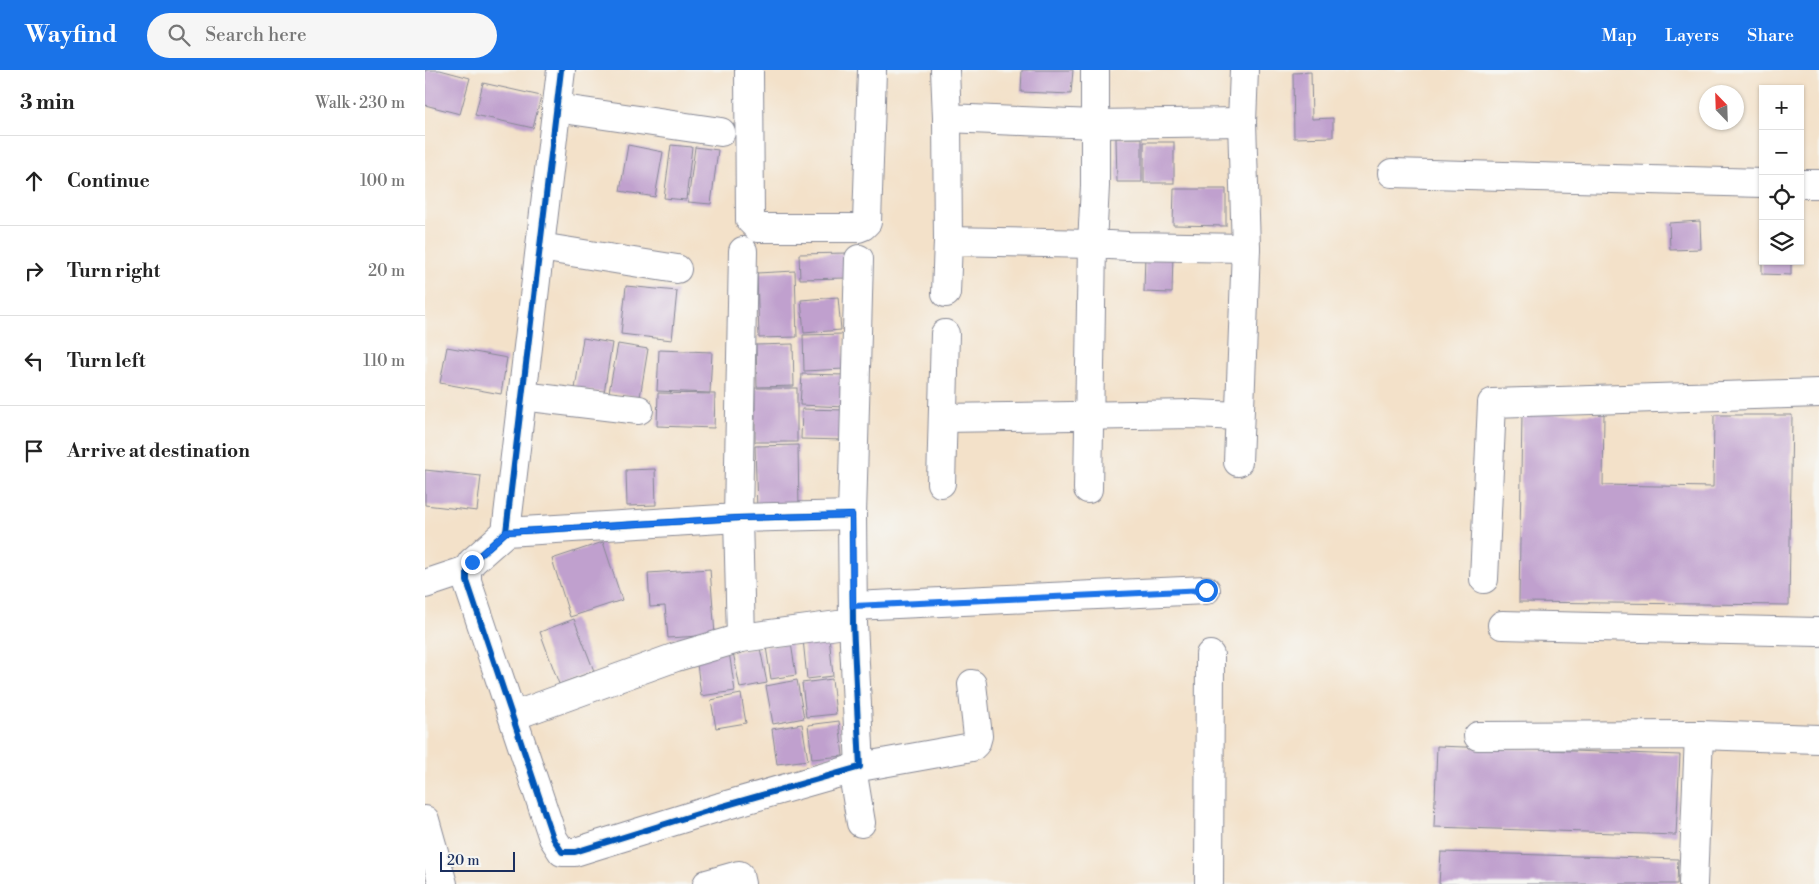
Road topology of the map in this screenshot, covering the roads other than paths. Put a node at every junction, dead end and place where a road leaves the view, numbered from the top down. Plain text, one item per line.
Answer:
1 (561, 70) edge
2 (749, 70) edge
3 (872, 70) edge
4 (945, 70) edge
5 (1095, 70) edge
6 (1244, 70) edge
7 (556, 108) junction
8 (947, 118) junction
9 (1242, 122) junction
10 (1095, 124) junction
11 (721, 132) dead end
12 (1392, 173) dead end
13 (1759, 183) edge
14 (1804, 184) edge
15 (1819, 184) edge
16 (948, 241) junction
17 (1092, 244) junction
18 (540, 248) junction
19 (1245, 248) junction
20 (743, 251) dead end
21 (859, 259) dead end
22 (677, 269) dead end
23 (946, 293) dead end
24 (945, 334) dead end
25 (1819, 393) edge
26 (523, 396) junction
27 (639, 410) dead end
28 (1239, 416) junction
29 (1089, 417) junction
30 (943, 418) junction
31 (1238, 462) dead end
32 (941, 483) dead end
33 (1088, 489) dead end
34 (852, 515) junction
35 (738, 518) junction
36 (506, 532) junction
37 (467, 570) junction
38 (1484, 579) dead end
39 (425, 584) edge
40 (1206, 590) dead end
41 (853, 614) junction
42 (1502, 625) dead end
43 (1819, 632) edge
44 (741, 638) junction
45 (1210, 655) dead end
46 (972, 684) dead end
47 (513, 716) junction
48 (1699, 735) junction
49 (1478, 736) dead end
50 (1819, 739) edge
51 (856, 767) junction
52 (425, 820) edge
53 (861, 823) dead end
54 (443, 884) edge
55 (707, 884) edge
56 (741, 884) edge
57 (1209, 884) edge
58 (1693, 884) edge

1 - 7 street
2 - 3 street
4 - 8 street
5 - 10 street
6 - 9 street
7 - 11 street
7 - 18 street
8 - 10 street
8 - 16 street
9 - 10 street
9 - 19 street
10 - 17 street
12 - 13 street
14 - 15 street
16 - 17 street
16 - 23 street
17 - 19 street
17 - 29 street
18 - 22 street
18 - 26 street
19 - 28 street
20 - 35 street
21 - 34 street
24 - 30 street
25 - 38 street
26 - 27 street
26 - 36 street
28 - 29 street
28 - 31 street
29 - 30 street
29 - 33 street
30 - 32 street
34 - 35 street
34 - 41 street
35 - 36 street
35 - 44 street
36 - 37 street
37 - 39 street
37 - 47 street
40 - 41 street
41 - 44 street
41 - 51 street
42 - 43 street
44 - 47 street
45 - 57 street
46 - 51 street
47 - 51 street
48 - 49 street
48 - 50 street
48 - 58 street
51 - 53 street
52 - 54 street
55 - 56 street

